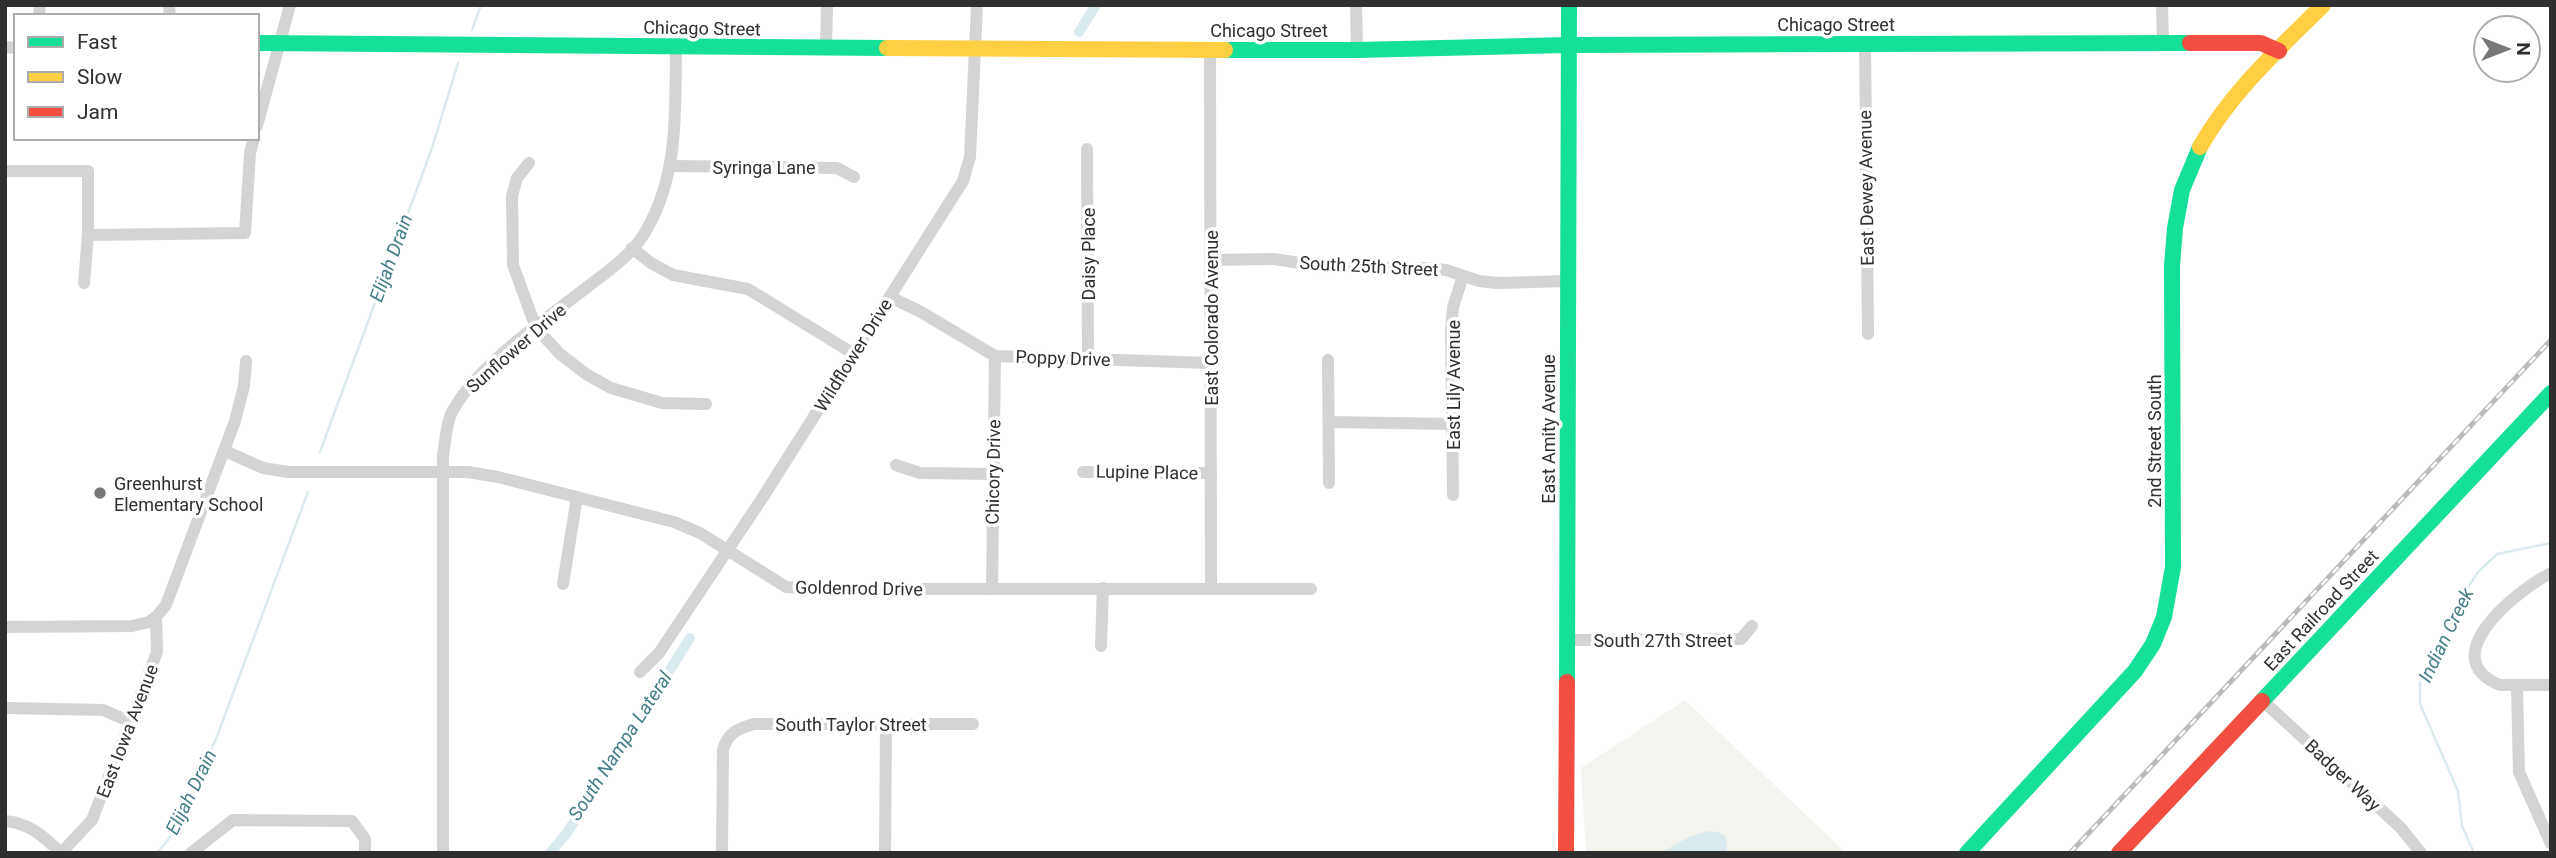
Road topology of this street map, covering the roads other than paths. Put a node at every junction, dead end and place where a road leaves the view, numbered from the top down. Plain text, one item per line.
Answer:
1 (290, 5) edge
2 (827, 5) edge
3 (977, 5) edge
4 (1356, 5) edge
5 (1569, 5) edge
6 (2162, 5) edge
7 (2323, 5) edge
8 (259, 43) edge
9 (1865, 43) junction
10 (2162, 43) junction
11 (278, 45) junction
12 (1568, 45) junction
13 (676, 48) junction
14 (826, 48) junction
15 (975, 48) junction
16 (1210, 49) junction
17 (1357, 50) junction
18 (2279, 51) junction
19 (259, 118) edge
20 (253, 140) edge
21 (1087, 149) dead end
22 (529, 163) dead end
23 (671, 166) junction
24 (5, 171) edge
25 (854, 177) dead end
26 (88, 235) junction
27 (632, 248) junction
28 (1211, 260) junction
29 (1463, 276) junction
30 (1568, 281) junction
31 (84, 283) dead end
32 (890, 296) junction
33 (536, 328) junction
34 (1868, 334) dead end
35 (854, 354) junction
36 (995, 356) junction
37 (1088, 359) junction
38 (1328, 360) dead end
39 (246, 361) dead end
40 (1210, 362) junction
41 (2551, 393) edge
42 (706, 404) dead end
43 (1329, 422) junction
44 (1452, 424) junction
45 (225, 451) junction
46 (896, 465) dead end
47 (443, 472) junction
48 (1083, 472) dead end
49 (1210, 473) junction
50 (992, 474) junction
51 (1329, 483) dead end
52 (1453, 495) dead end
53 (578, 497) junction
54 (728, 550) junction
55 (2551, 572) edge
56 (563, 584) dead end
57 (1210, 587) junction
58 (1103, 588) junction
59 (992, 589) junction
60 (1311, 589) dead end
61 (156, 617) junction
62 (1752, 626) dead end
63 (5, 627) edge
64 (1568, 640) junction
65 (1101, 646) dead end
66 (639, 672) dead end
67 (2551, 685) edge
68 (2517, 686) junction
69 (2262, 700) junction
70 (5, 708) edge
71 (131, 722) junction
72 (973, 724) dead end
73 (886, 725) junction
74 (5, 821) edge
75 (2551, 844) edge
76 (61, 853) edge
77 (191, 853) edge
78 (365, 853) edge
79 (443, 853) edge
80 (722, 853) edge
81 (886, 853) edge
82 (1566, 853) edge
83 (1967, 853) edge
84 (2119, 853) edge
85 (2421, 853) edge

1 - 11 street
2 - 14 street
3 - 15 street, Wildflower Drive
4 - 17 street
5 - 12 street, East Amity Avenue
6 - 10 street
7 - 18 street, 2nd Street South
8 - 11 street, Chicago Street
9 - 10 street, Chicago Street
9 - 12 street, Chicago Street
9 - 34 street, East Dewey Avenue
10 - 18 street, Chicago Street
11 - 13 street, Chicago Street
11 - 19 street
12 - 17 street, Chicago Street
12 - 30 street, East Amity Avenue
13 - 14 street, Chicago Street
13 - 23 street, Sunflower Drive
14 - 15 street, Chicago Street
15 - 16 street, Chicago Street
15 - 32 street, Wildflower Drive
16 - 17 street, Chicago Street
16 - 28 street, East Colorado Avenue
18 - 83 street, 2nd Street South
20 - 26 street
21 - 37 street, Daisy Place
22 - 33 street
23 - 25 street, Syringa Lane
23 - 27 street, Sunflower Drive
24 - 26 street
26 - 31 street
27 - 33 street, Sunflower Drive
27 - 35 street
28 - 29 street, South 25th Street
28 - 40 street, East Colorado Avenue
29 - 30 street, South 25th Street
29 - 44 street, East Lily Avenue
30 - 64 street, East Amity Avenue
32 - 35 street, Wildflower Drive
32 - 36 street, Poppy Drive
33 - 42 street
33 - 47 street, Sunflower Drive
35 - 54 street, Wildflower Drive
36 - 37 street, Poppy Drive
36 - 50 street, Chicory Drive
37 - 40 street, Poppy Drive
38 - 43 street
39 - 45 street
40 - 49 street, East Colorado Avenue
41 - 69 street, East Railroad Street
43 - 44 street
43 - 51 street
44 - 52 street, East Lily Avenue
45 - 47 street, Goldenrod Drive
45 - 61 street
46 - 50 street
47 - 53 street, Goldenrod Drive
47 - 79 street, Sunflower Drive
48 - 49 street, Lupine Place
49 - 57 street, East Colorado Avenue
50 - 59 street, Chicory Drive
53 - 54 street, Goldenrod Drive
53 - 56 street
54 - 59 street, Goldenrod Drive
54 - 66 street, Wildflower Drive
55 - 68 street
57 - 58 street, Goldenrod Drive
57 - 60 street, Goldenrod Drive
58 - 59 street, Goldenrod Drive
58 - 65 street
61 - 63 street
61 - 71 street, East Iowa Avenue
62 - 64 street, South 27th Street
64 - 82 street, East Amity Avenue
67 - 68 street
68 - 75 street
69 - 84 street, East Railroad Street
69 - 85 street, Badger Way
70 - 71 street
71 - 76 street, East Iowa Avenue
72 - 73 street, South Taylor Street
73 - 80 street, South Taylor Street
73 - 81 street
74 - 76 street
77 - 78 street

